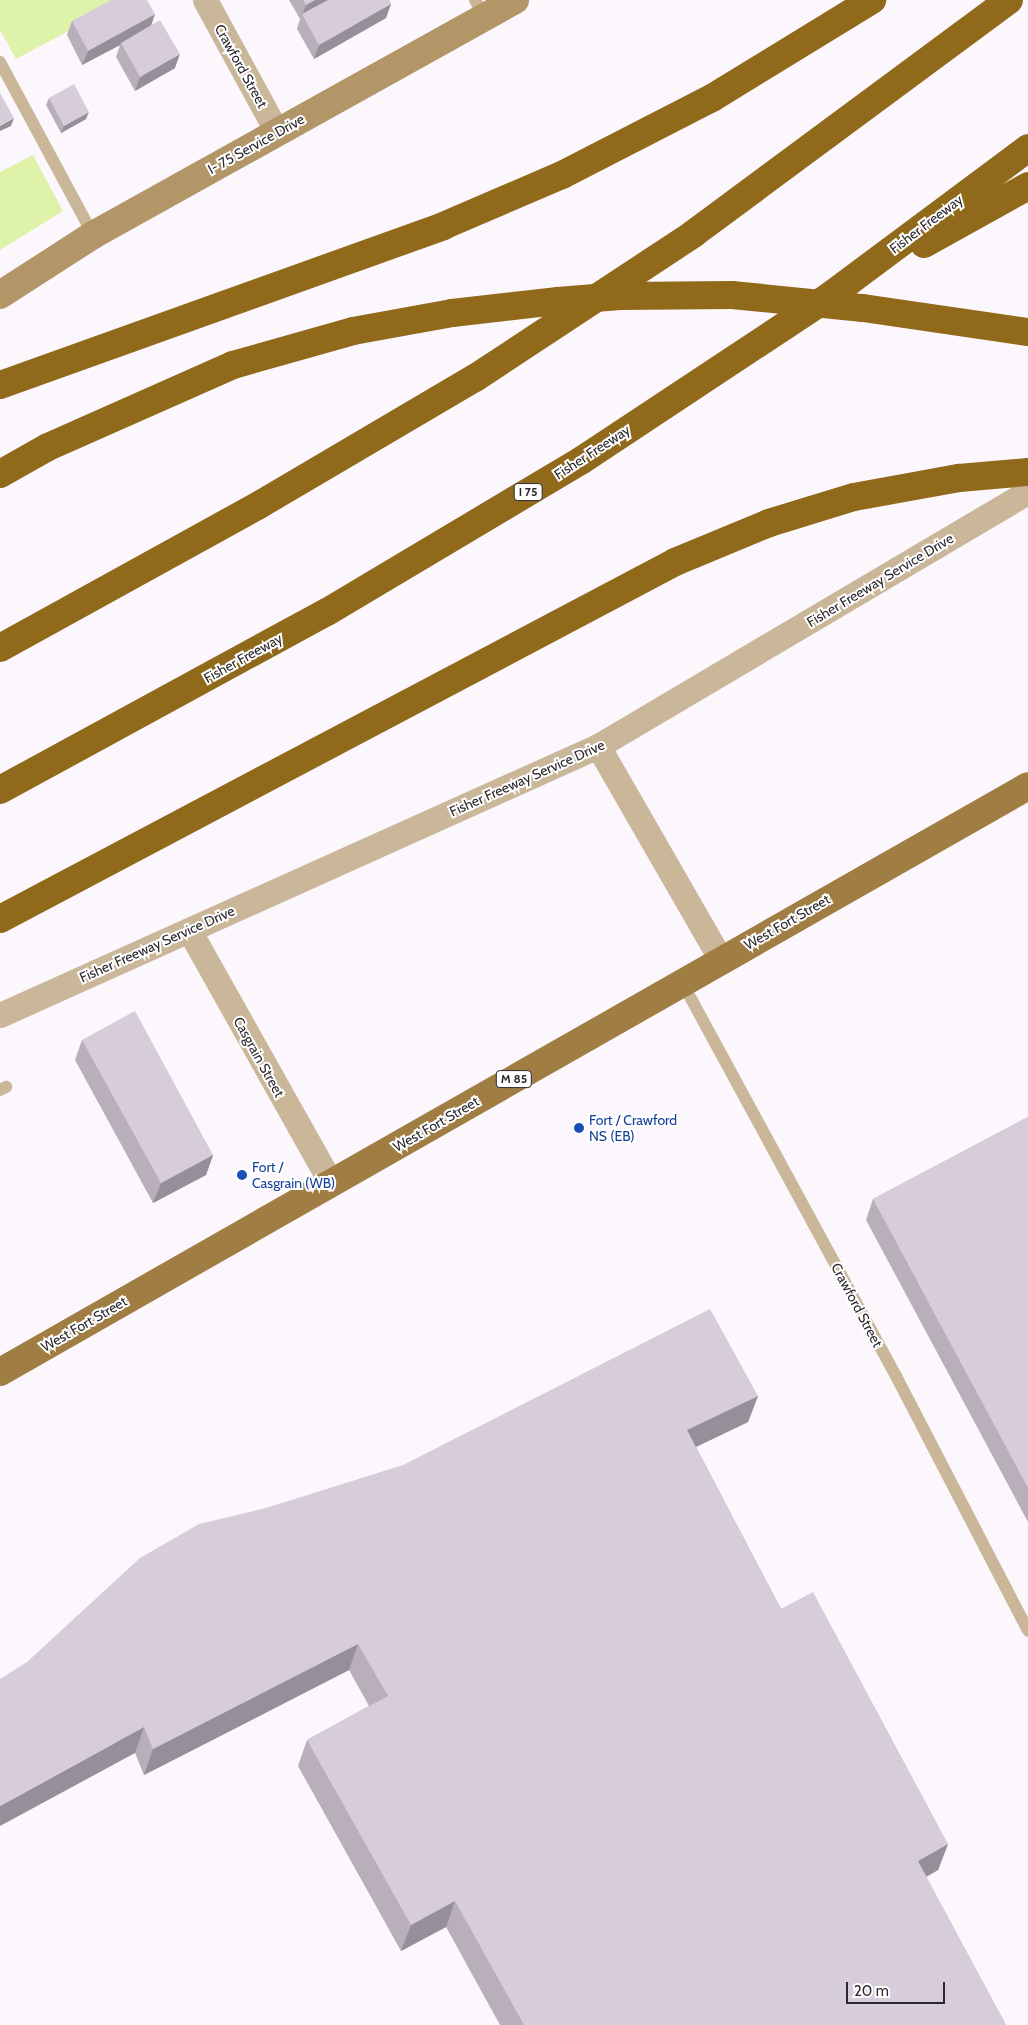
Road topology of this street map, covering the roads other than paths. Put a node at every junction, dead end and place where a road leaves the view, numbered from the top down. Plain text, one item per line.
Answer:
1 (205, 0) edge
2 (515, 0) edge
3 (872, 0) edge
4 (1009, 0) edge
5 (480, 8) edge
6 (0, 62) edge
7 (277, 132) junction
8 (1028, 148) edge
9 (1028, 186) edge
10 (93, 235) junction
11 (0, 295) edge
12 (831, 296) junction
13 (1028, 332) edge
14 (0, 386) edge
15 (1028, 472) edge
16 (0, 474) edge
17 (1028, 492) edge
18 (0, 648) edge
19 (598, 746) junction
20 (1028, 786) edge
21 (0, 790) edge
22 (0, 919) edge
23 (188, 930) junction
24 (721, 960) junction
25 (682, 982) junction
26 (0, 1015) edge
27 (331, 1183) junction
28 (0, 1372) edge
29 (1028, 1631) edge

1 - 7 street, Crawford Street
2 - 5 main road, I- 75 Service Drive
3 - 14 highway
4 - 18 highway
5 - 7 main road, I- 75 Service Drive
6 - 10 lane
7 - 10 main road, I- 75 Service Drive
8 - 12 highway, Fisher Freeway / I 75
9 - 12 highway
10 - 11 main road, I- 75 Service Drive
12 - 21 highway, Fisher Freeway / I 75
13 - 16 highway, bridge
15 - 22 highway
17 - 19 street, Fisher Freeway Service Drive
19 - 23 street, Fisher Freeway Service Drive
19 - 24 street
20 - 24 main road, West Fort Street / M 85
23 - 26 street, Fisher Freeway Service Drive
23 - 27 street, Casgrain Street
24 - 25 main road, West Fort Street / M 85
25 - 27 main road, West Fort Street / M 85
25 - 29 lane, Crawford Street
27 - 28 main road, West Fort Street / M 85

